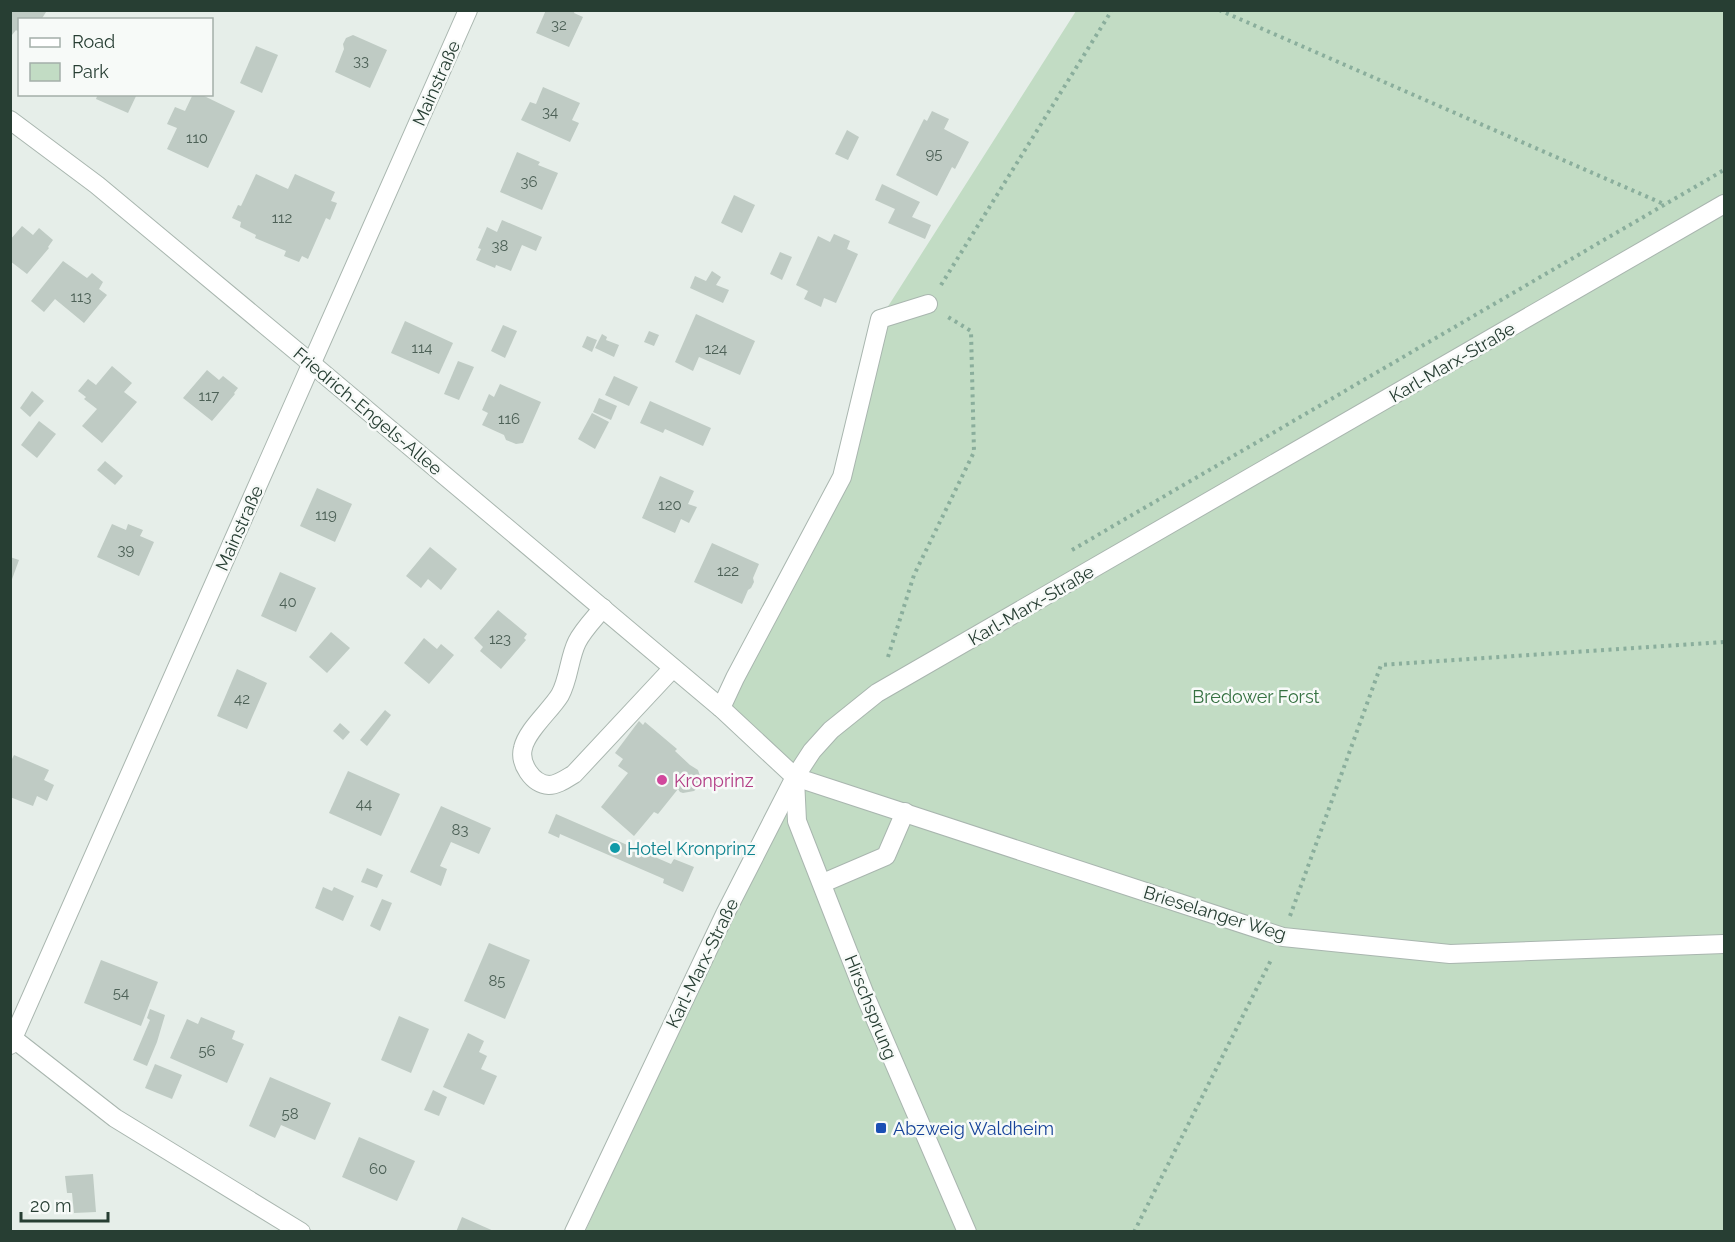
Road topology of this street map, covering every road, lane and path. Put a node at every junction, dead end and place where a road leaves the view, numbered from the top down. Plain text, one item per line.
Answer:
1 (468, 10) edge
2 (1112, 10) edge
3 (1219, 10) edge
4 (10, 120) edge
5 (1725, 204) edge
6 (1699, 218) junction
7 (928, 304) junction
8 (312, 364) junction
9 (603, 608) junction
10 (1725, 642) edge
11 (888, 657) dead end
12 (673, 668) junction
13 (721, 708) junction
14 (795, 777) junction
15 (905, 812) junction
16 (823, 884) junction
17 (1282, 937) junction
18 (1725, 944) edge
19 (12, 1040) edge
20 (301, 1232) edge
21 (574, 1232) edge
22 (967, 1232) edge
23 (1134, 1232) edge

1 - 8 street, Mainstraße
2 - 7 path
3 - 6 path
4 - 8 street, Friedrich-Engels-Allee
5 - 6 street, Karl-Marx-Straße
6 - 14 street, Karl-Marx-Straße
7 - 11 path
7 - 13 street
8 - 9 street, Friedrich-Engels-Allee
8 - 19 street, Mainstraße
9 - 12 street, Friedrich-Engels-Allee
9 - 12 street
10 - 17 path
12 - 13 street, Friedrich-Engels-Allee
13 - 14 street, Friedrich-Engels-Allee
14 - 15 street, Brieselanger Weg
14 - 16 street, Hirschsprung
14 - 21 street, Karl-Marx-Straße
15 - 16 street
15 - 17 street, Brieselanger Weg
16 - 22 street, Hirschsprung
17 - 18 street, Brieselanger Weg
17 - 23 path
19 - 20 street

